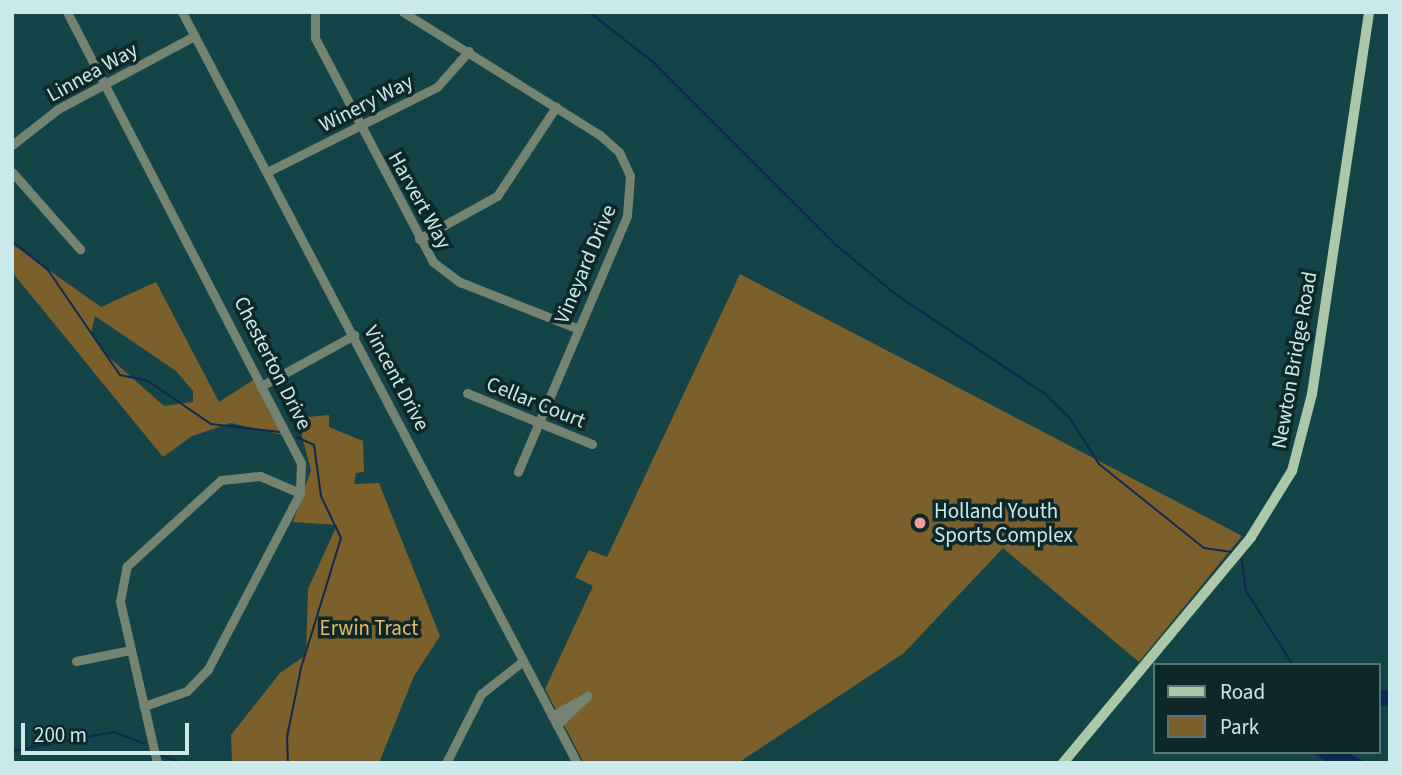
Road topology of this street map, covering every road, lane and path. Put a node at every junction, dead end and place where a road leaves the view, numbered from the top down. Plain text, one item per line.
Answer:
1 (67, 12) edge
2 (182, 12) edge
3 (315, 12) edge
4 (403, 12) edge
5 (1369, 12) edge
6 (194, 36) junction
7 (469, 51) junction
8 (105, 84) junction
9 (556, 107) junction
10 (360, 127) junction
11 (12, 145) edge
12 (12, 172) edge
13 (267, 172) junction
14 (419, 239) junction
15 (80, 249) dead end
16 (576, 328) junction
17 (354, 335) junction
18 (265, 384) junction
19 (467, 393) dead end
20 (538, 423) junction
21 (593, 444) dead end
22 (518, 472) dead end
23 (300, 493) junction
24 (130, 650) junction
25 (76, 661) dead end
26 (523, 661) junction
27 (144, 706) junction
28 (552, 716) junction
29 (557, 726) junction
30 (157, 763) edge
31 (446, 763) edge
32 (577, 763) edge
33 (1063, 763) edge

1 - 8 street, Chesterton Drive
2 - 6 street, Vincent Drive
3 - 10 street, Harvert Way
4 - 7 street, Vineyard Drive
5 - 33 main road, Newton Bridge Road
6 - 8 street, Linnea Way
6 - 13 street, Vincent Drive
7 - 9 street, Vineyard Drive
7 - 10 street, Winery Way
8 - 11 street, Linnea Way
8 - 18 street, Chesterton Drive
9 - 14 street
9 - 16 street, Vineyard Drive
10 - 13 street, Winery Way
10 - 14 street, Harvert Way
12 - 15 street
13 - 17 street, Vincent Drive
14 - 16 street, Harvert Way
16 - 20 street, Vineyard Drive
17 - 18 street
17 - 26 street, Vincent Drive
18 - 23 street, Chesterton Drive
19 - 20 street, Cellar Court
20 - 21 street, Cellar Court
20 - 22 street, Vineyard Drive
23 - 24 street
23 - 27 street
24 - 25 street
24 - 27 street
26 - 28 street, Vincent Drive
26 - 31 street
27 - 30 street
28 - 29 street, Vincent Drive
28 - 29 street
29 - 32 street, Vincent Drive

